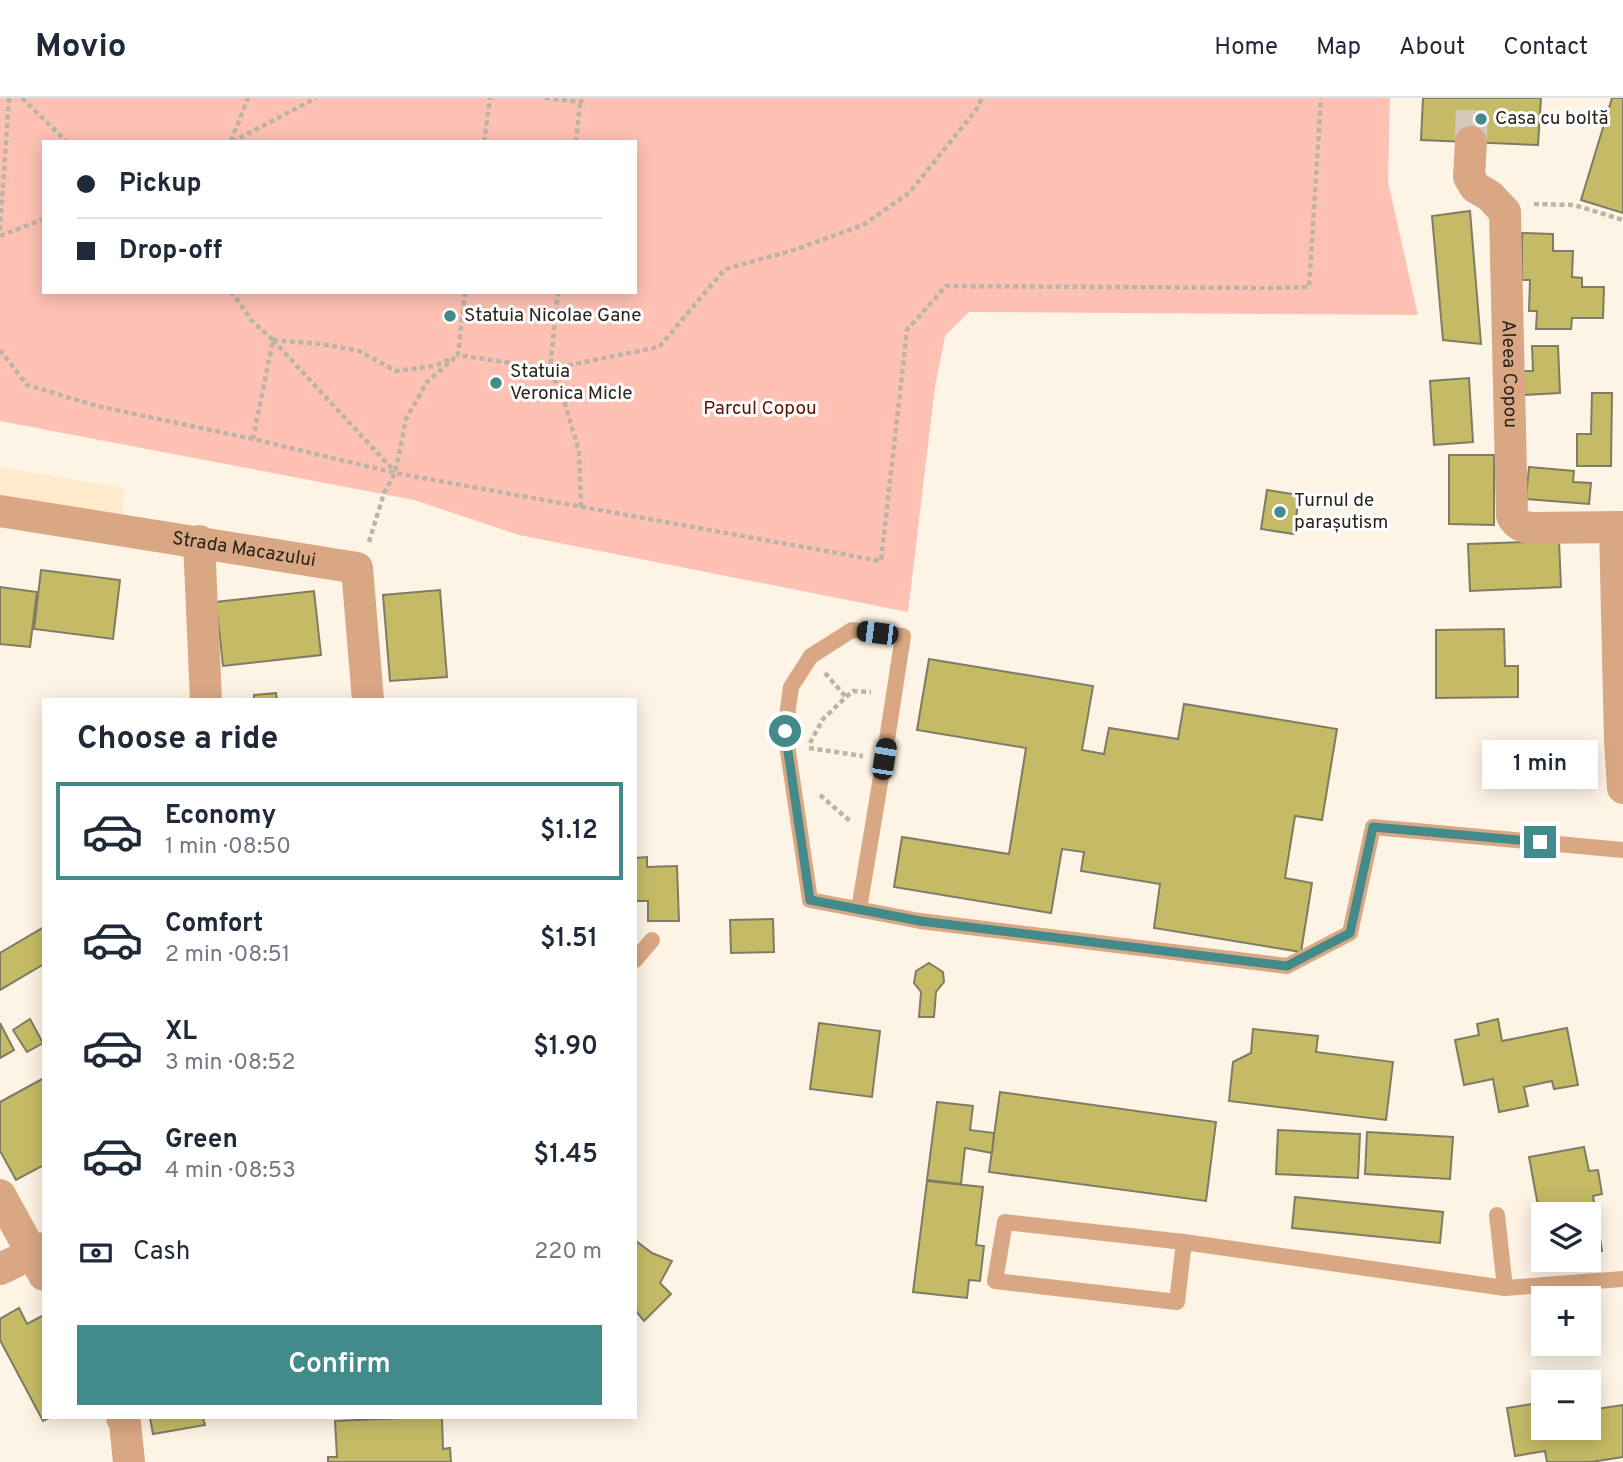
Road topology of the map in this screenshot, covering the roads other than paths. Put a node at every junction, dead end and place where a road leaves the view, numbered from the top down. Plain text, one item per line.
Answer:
1 (1471, 142) tunnel mouth
2 (0, 511) edge
3 (1619, 528) edge
4 (199, 541) junction
5 (206, 698) edge
6 (368, 698) edge
7 (1623, 788) edge
8 (1623, 850) edge
9 (859, 909) junction
10 (652, 940) dead end
11 (637, 958) edge
12 (0, 1195) edge
13 (1497, 1214) dead end
14 (1184, 1242) junction
15 (40, 1259) edge
16 (0, 1269) edge
17 (1623, 1279) edge
18 (1505, 1288) junction
19 (123, 1419) edge
20 (129, 1462) edge

1 - 3 street, Aleea Copou
2 - 4 street, Strada Macazului
3 - 7 street
4 - 5 street
4 - 6 street, Strada Macazului
8 - 9 lane
9 - 9 lane
10 - 11 lane
12 - 15 street
13 - 18 lane
14 - 14 lane
14 - 18 lane
15 - 16 street
17 - 18 lane
19 - 20 street

